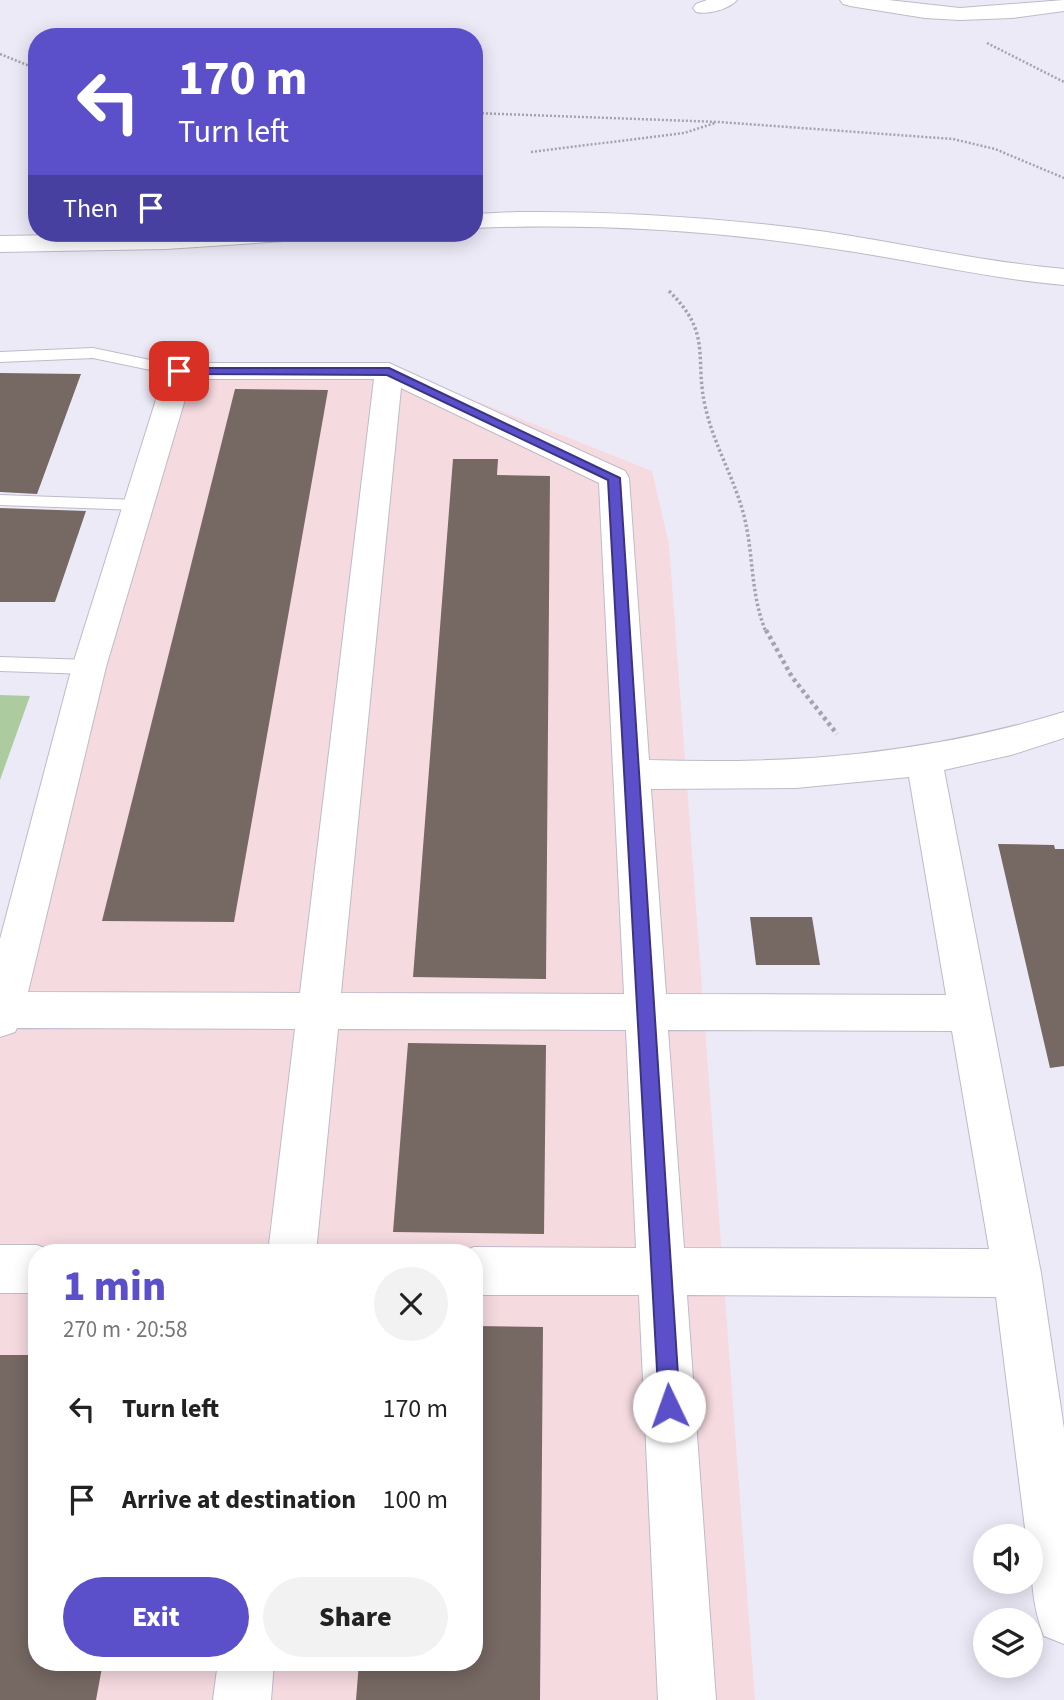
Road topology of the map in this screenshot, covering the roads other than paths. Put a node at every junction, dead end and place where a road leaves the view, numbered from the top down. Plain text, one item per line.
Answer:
1 (727, 0) edge
2 (850, 0) edge
3 (1064, 5) edge
4 (703, 8) dead end
5 (483, 221) edge
6 (166, 242) edge
7 (0, 244) edge
8 (1064, 277) edge
9 (0, 357) edge
10 (179, 371) junction
11 (389, 372) junction
12 (0, 500) edge
13 (138, 505) junction
14 (0, 664) edge
15 (89, 667) junction
16 (1064, 725) edge
17 (994, 746) junction
18 (1064, 754) edge
19 (924, 760) junction
20 (631, 774) junction
21 (318, 1011) junction
22 (646, 1012) junction
23 (1, 1013) edge
24 (969, 1013) junction
25 (293, 1244) edge
26 (0, 1269) edge
27 (28, 1269) edge
28 (483, 1271) edge
29 (662, 1272) junction
30 (1017, 1273) junction
31 (1064, 1616) edge
32 (245, 1671) edge
33 (242, 1700) edge
34 (687, 1700) edge

1 - 4 street
2 - 3 street
5 - 8 street
6 - 7 street
9 - 10 lane
10 - 11 street
10 - 13 street
11 - 20 street
11 - 21 street
12 - 13 lane
13 - 15 street
14 - 15 lane
15 - 23 street
16 - 17 street
17 - 18 street
17 - 19 street
19 - 20 street
19 - 24 street
20 - 22 street
21 - 22 street
21 - 23 street
21 - 25 street
22 - 24 street
22 - 29 street
24 - 30 street
26 - 27 street
28 - 29 street
29 - 30 street
29 - 34 street
30 - 31 street
32 - 33 street

